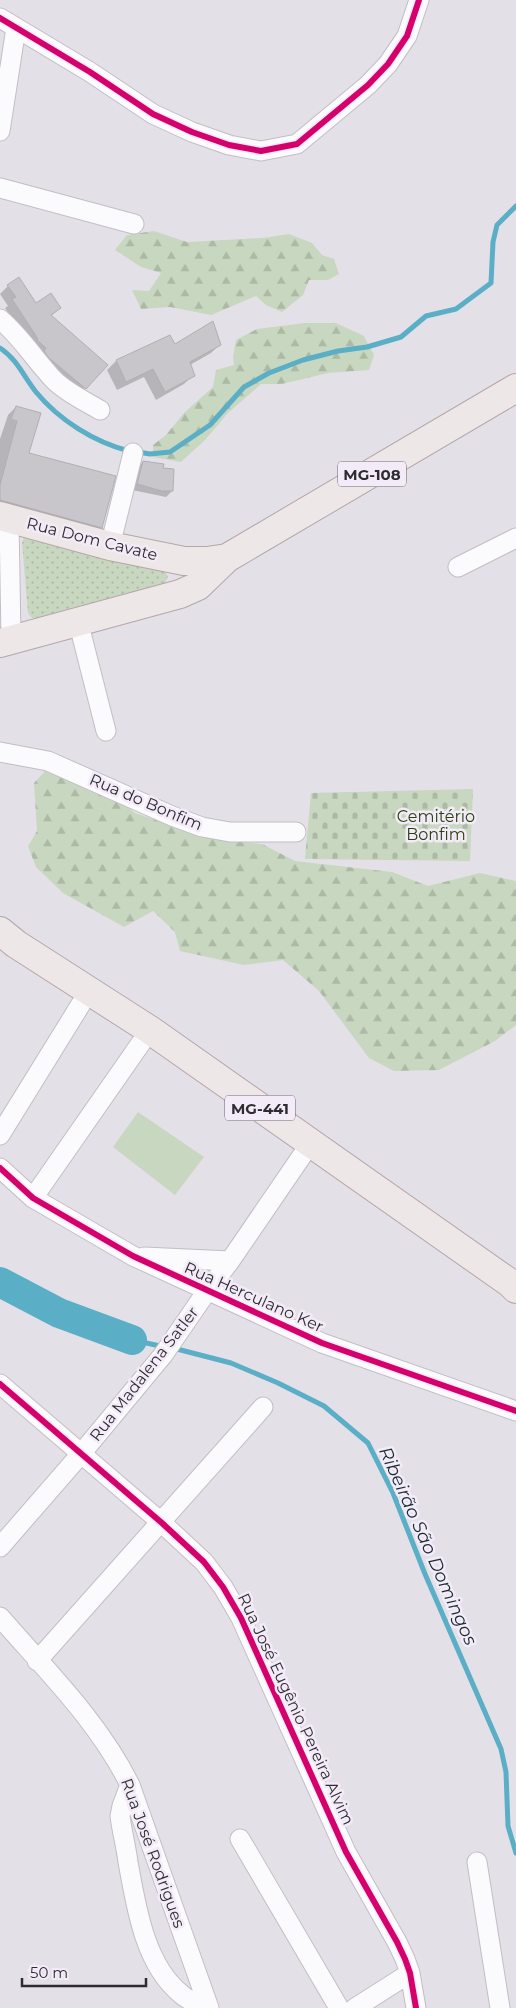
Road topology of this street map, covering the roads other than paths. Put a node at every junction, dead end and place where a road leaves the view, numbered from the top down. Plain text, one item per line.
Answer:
1 (419, 0) edge
2 (0, 18) edge
3 (16, 28) junction
4 (0, 131) edge
5 (0, 188) edge
6 (134, 224) dead end
7 (0, 319) edge
8 (516, 388) edge
9 (100, 410) dead end
10 (133, 453) dead end
11 (4, 518) edge
12 (516, 538) edge
13 (110, 546) junction
14 (227, 558) junction
15 (184, 561) junction
16 (458, 567) dead end
17 (198, 586) junction
18 (78, 621) junction
19 (6, 641) edge
20 (106, 731) dead end
21 (0, 752) edge
22 (296, 832) dead end
23 (0, 931) edge
24 (89, 991) junction
25 (150, 1030) junction
26 (0, 1135) edge
27 (310, 1144) junction
28 (0, 1168) edge
29 (33, 1198) junction
30 (133, 1256) junction
31 (230, 1262) junction
32 (516, 1290) edge
33 (207, 1291) junction
34 (0, 1384) edge
35 (263, 1407) dead end
36 (516, 1412) edge
37 (80, 1455) junction
38 (162, 1523) junction
39 (0, 1547) edge
40 (0, 1617) edge
41 (38, 1661) junction
42 (130, 1785) junction
43 (240, 1839) dead end
44 (476, 1862) dead end
45 (410, 1973) junction
46 (208, 2008) edge
47 (339, 2008) edge
48 (355, 2008) edge
49 (416, 2008) edge
50 (500, 2008) edge

1 - 3 street
2 - 3 street
3 - 4 street
5 - 6 street
7 - 9 street
8 - 14 main road, MG-108
10 - 13 street
11 - 13 main road, Rua Dom Cavate / MG-108
11 - 19 street
12 - 16 street
13 - 15 main road, Rua Dom Cavate / MG-108
14 - 15 main road, MG-108
14 - 17 main road, MG-108
15 - 17 main road
17 - 18 main road, MG-108
18 - 19 main road, MG-108
18 - 20 street
21 - 22 street, Rua do Bonfim
23 - 24 main road, MG-441
24 - 25 main road, MG-441
24 - 26 street
25 - 27 main road, MG-441
25 - 29 street
27 - 31 street, Rua Madalena Satler
27 - 32 main road, MG-441
28 - 29 street, Rua Herculano Ker
29 - 30 street, Rua Herculano Ker
30 - 31 street
30 - 33 street, Rua Herculano Ker
31 - 33 street, Rua Madalena Satler
33 - 36 street, Rua Herculano Ker
33 - 37 street, Rua Madalena Satler
34 - 37 street, Rua José Eugênio Pereira Alvim
35 - 38 street
37 - 38 street, Rua José Eugênio Pereira Alvim
37 - 39 street, Rua Madalena Satler
38 - 41 street
38 - 45 street, Rua José Eugênio Pereira Alvim
40 - 41 street, Rua José Rodrigues
41 - 42 street, Rua José Rodrigues
42 - 46 street, Rua José Rodrigues
42 - 46 street
43 - 47 street
44 - 50 street
45 - 48 street
45 - 49 street, Rua José Eugênio Pereira Alvim

